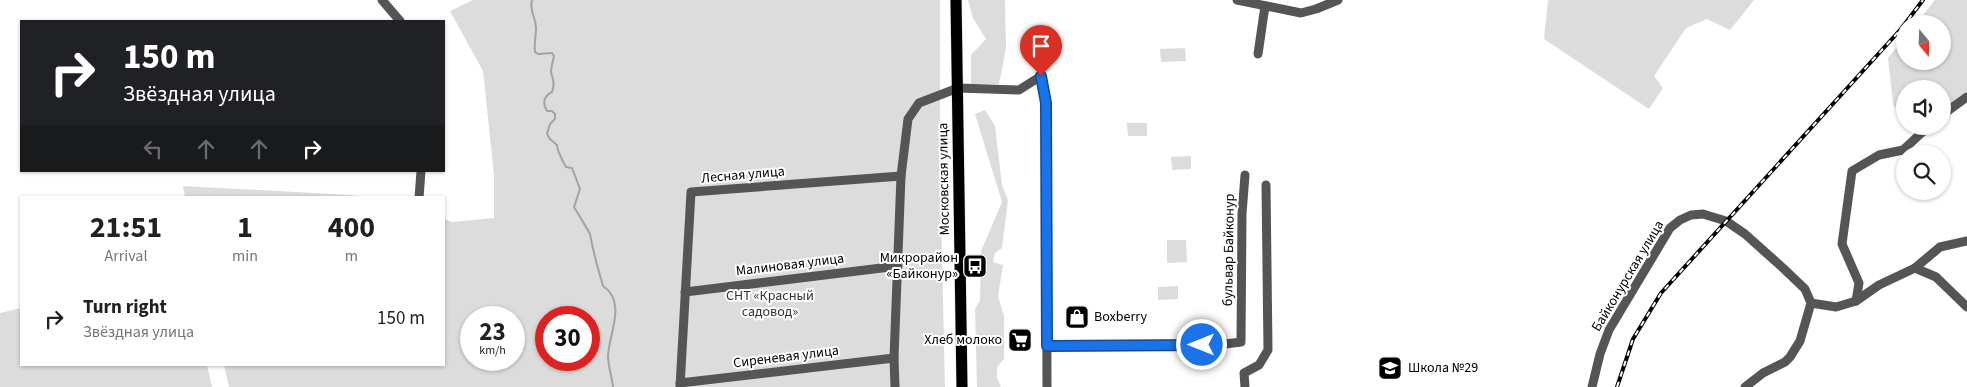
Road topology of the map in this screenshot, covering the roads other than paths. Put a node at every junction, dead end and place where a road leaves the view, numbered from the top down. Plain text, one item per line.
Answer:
1 (382, 0) edge
2 (956, 0) edge
3 (1238, 0) edge
4 (1338, 0) edge
5 (1265, 6) junction
6 (399, 20) edge
7 (1258, 54) dead end
8 (958, 88) junction
9 (1967, 97) edge
10 (1951, 109) edge
11 (1919, 135) edge
12 (421, 172) edge
13 (1245, 174) dead end
14 (901, 176) junction
15 (1266, 185) dead end
16 (418, 196) edge
17 (1967, 241) edge
18 (898, 266) junction
19 (1915, 268) junction
20 (684, 292) junction
21 (1856, 301) junction
22 (1811, 303) junction
23 (1967, 308) edge
24 (1047, 346) junction
25 (894, 358) junction
26 (680, 385) edge
27 (895, 387) edge
28 (962, 387) edge
29 (1048, 387) edge
30 (1245, 387) edge
31 (1592, 387) edge
32 (1745, 387) edge

1 - 6 street
2 - 8 main road, Московская улица
3 - 5 street
4 - 5 street
5 - 7 street
8 - 14 street
8 - 24 street
8 - 28 main road, Московская улица
9 - 10 street
11 - 21 street
12 - 16 street
13 - 24 street, бульвар Байконур
14 - 18 street
14 - 20 street, Лесная улица
15 - 30 street
17 - 19 street
18 - 20 street, Малиновая улица
18 - 25 street
19 - 21 street
19 - 23 street
20 - 26 street, Лесная улица
21 - 22 street
22 - 31 street, Байконурская улица
22 - 32 street
24 - 29 street
25 - 26 street, Сиреневая улица
25 - 27 street

